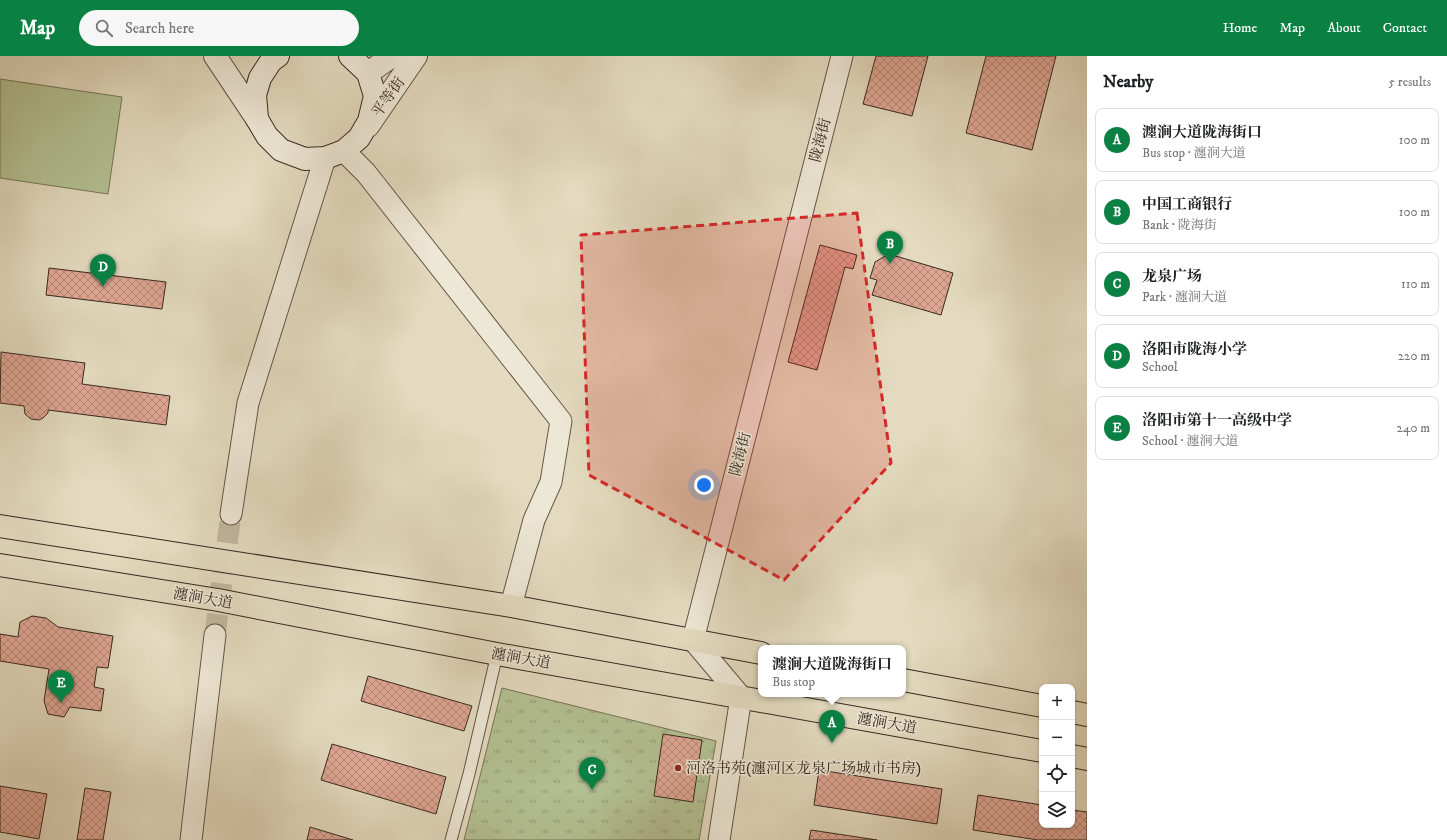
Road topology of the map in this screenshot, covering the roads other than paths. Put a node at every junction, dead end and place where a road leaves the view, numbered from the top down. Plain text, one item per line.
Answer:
1 (215, 56) edge
2 (278, 56) edge
3 (350, 56) edge
4 (392, 56) edge
5 (416, 56) edge
6 (842, 56) edge
7 (368, 73) junction
8 (257, 118) junction
9 (343, 149) junction
10 (231, 514) tunnel mouth
11 (0, 526) edge
12 (0, 565) edge
13 (511, 606) junction
14 (215, 635) tunnel mouth
15 (693, 640) junction
16 (758, 652) edge
17 (497, 654) junction
18 (906, 681) edge
19 (741, 697) junction
20 (1039, 705) edge
21 (1075, 713) edge
22 (1087, 715) edge
23 (1039, 750) edge
24 (1075, 757) edge
25 (1087, 759) edge
26 (191, 840) edge
27 (451, 840) edge
28 (718, 840) edge

1 - 8 main road
2 - 8 main road
3 - 7 main road
4 - 7 main road, 平等街
5 - 9 main road, 平等街
6 - 15 street, 陇海街
7 - 9 main road
8 - 9 main road
9 - 10 street
9 - 13 street
11 - 13 main road
12 - 17 main road, 瀍涧大道
13 - 15 main road
14 - 26 street
15 - 16 main road
15 - 19 street
17 - 19 main road, 瀍涧大道
17 - 27 lane
18 - 20 main road
19 - 23 main road, 瀍涧大道
19 - 28 street
21 - 22 main road
24 - 25 main road

